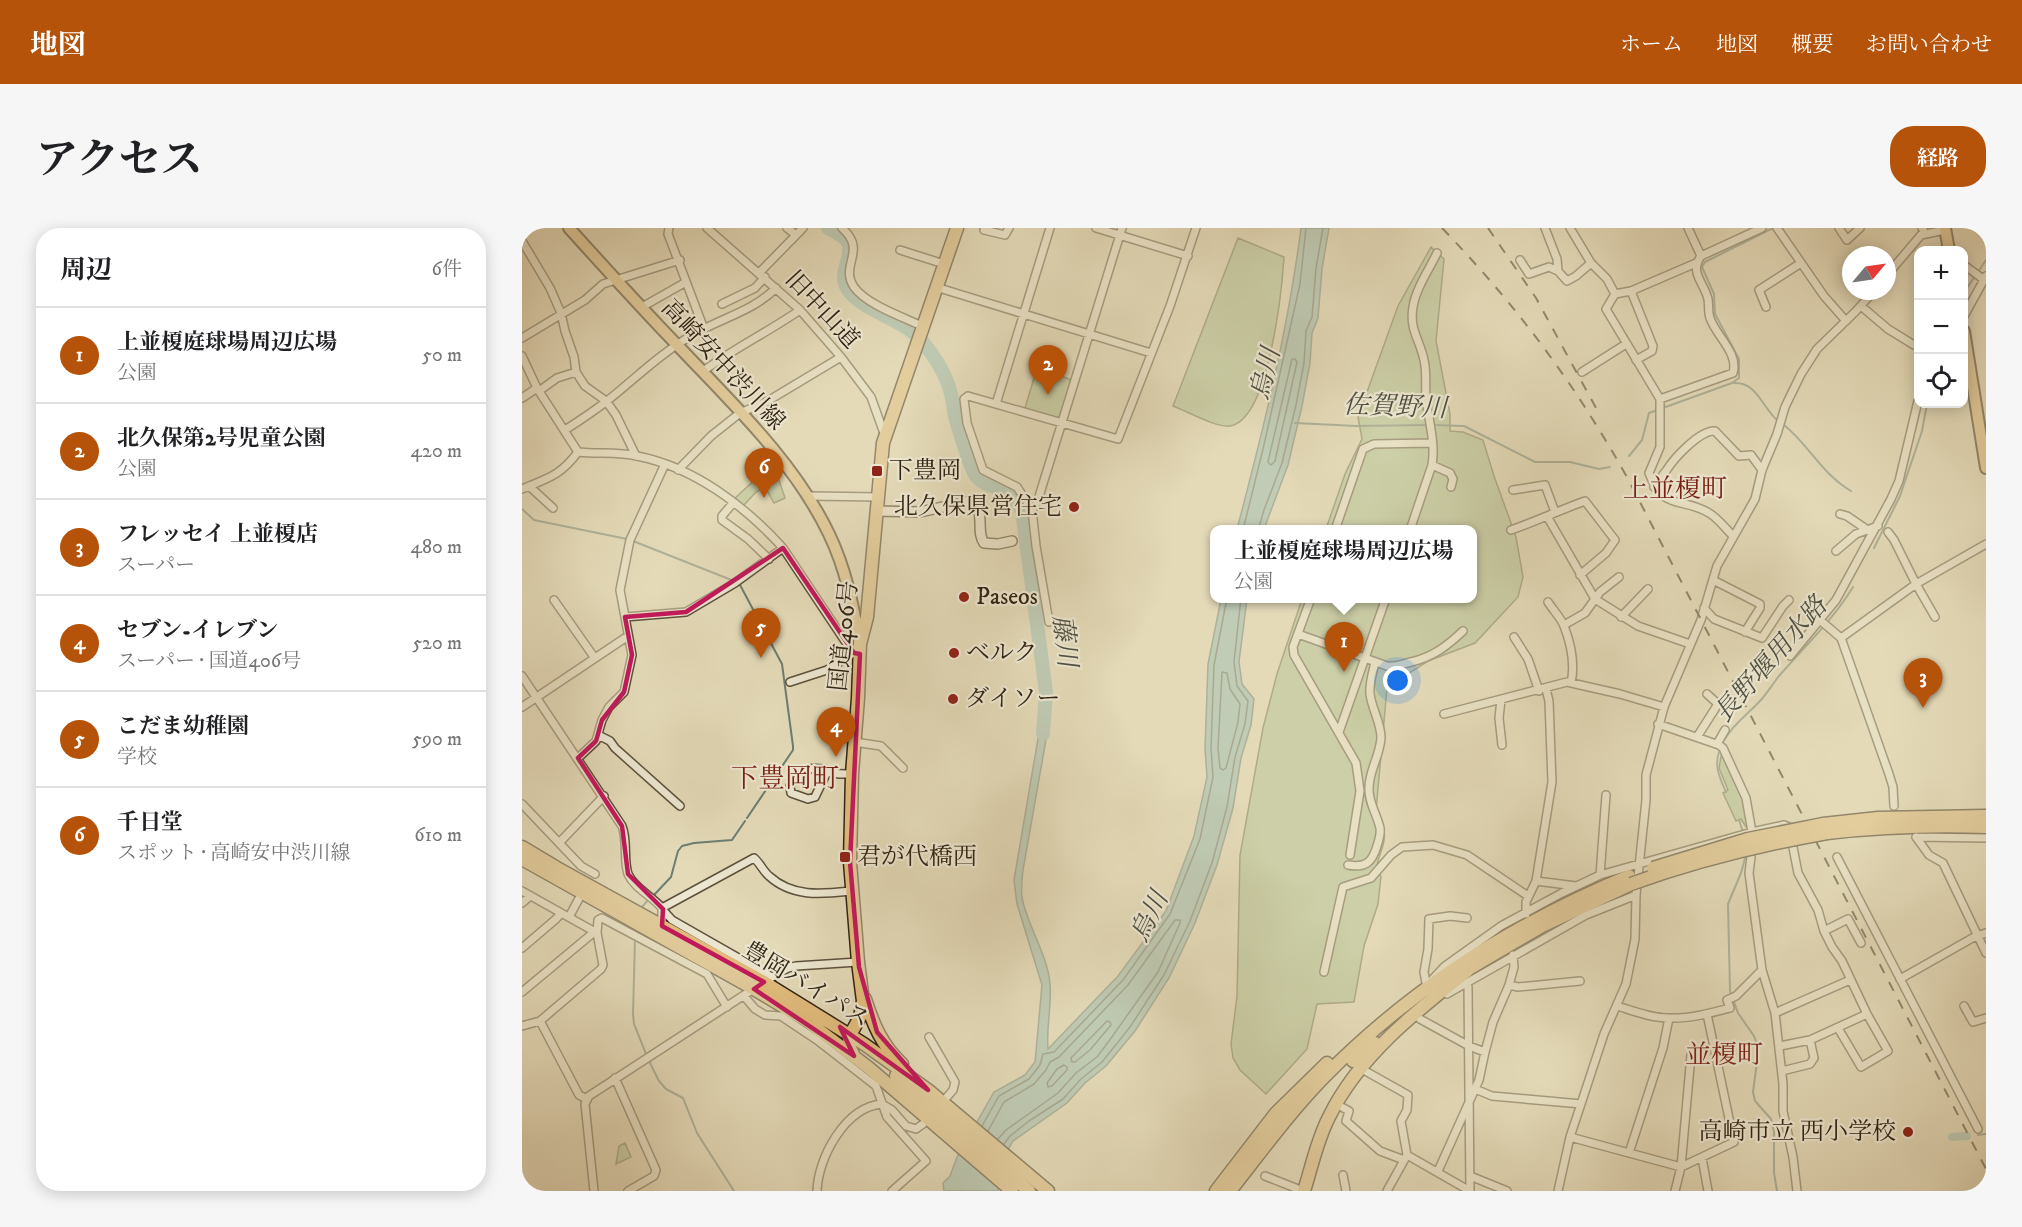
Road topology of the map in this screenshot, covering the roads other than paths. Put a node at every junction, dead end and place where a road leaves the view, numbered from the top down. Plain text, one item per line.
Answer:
1 (569, 228) edge
2 (669, 228) edge
3 (787, 228) edge
4 (803, 228) edge
5 (842, 228) edge
6 (957, 228) edge
7 (1009, 228) edge
8 (1050, 228) edge
9 (1096, 228) edge
10 (1196, 228) edge
11 (1545, 228) edge
12 (1570, 228) edge
13 (1688, 228) edge
14 (1762, 228) edge
15 (1839, 228) edge
16 (1860, 228) edge
17 (712, 229) edge
18 (1780, 229) edge
19 (1945, 229) edge
20 (984, 230) dead end
21 (1923, 230) edge
22 (1121, 232) edge
23 (796, 235) junction
24 (522, 241) edge
25 (1948, 246) edge
26 (900, 250) dead end
27 (1437, 253) dead end
28 (1188, 256) junction
29 (1701, 256) junction
30 (680, 260) junction
31 (1520, 260) dead end
32 (1801, 262) junction
33 (1591, 263) junction
34 (944, 264) junction
35 (1696, 264) junction
36 (1896, 264) edge
37 (1558, 271) junction
38 (762, 275) junction
39 (1980, 276) edge
40 (616, 279) junction
41 (686, 282) junction
42 (936, 287) junction
43 (776, 288) junction
44 (1631, 291) junction
45 (1616, 294) junction
46 (1866, 300) edge
47 (722, 304) dead end
48 (1861, 306) junction
49 (642, 307) junction
50 (1766, 307) dead end
51 (800, 310) junction
52 (1968, 311) edge
53 (561, 313) junction
54 (1024, 313) junction
55 (1846, 321) junction
56 (704, 329) junction
57 (1089, 333) junction
58 (920, 334) junction
59 (522, 338) edge
60 (1626, 344) junction
61 (677, 345) junction
62 (1914, 345) dead end
63 (1151, 353) junction
64 (1968, 354) edge
65 (522, 356) edge
66 (841, 357) junction
67 (1636, 360) junction
68 (576, 372) junction
69 (702, 372) junction
70 (1582, 372) dead end
71 (538, 389) junction
72 (522, 398) edge
73 (1660, 400) junction
74 (606, 401) junction
75 (996, 404) junction
76 (1916, 408) edge
77 (740, 413) junction
78 (1061, 424) junction
79 (565, 430) junction
80 (885, 436) junction
81 (1431, 436) junction
82 (578, 452) junction
83 (1985, 453) edge
84 (636, 456) junction
85 (665, 464) junction
86 (1432, 465) junction
87 (1986, 468) edge
88 (678, 470) junction
89 (1762, 470) junction
90 (525, 487) edge
91 (1451, 487) dead end
92 (1654, 487) junction
93 (1513, 490) dead end
94 (809, 496) junction
95 (879, 497) junction
96 (733, 503) junction
97 (553, 508) dead end
98 (1032, 510) junction
99 (878, 511) junction
100 (1555, 512) junction
101 (1840, 514) dead end
102 (1548, 518) junction
103 (1337, 525) edge
104 (1412, 525) edge
105 (1878, 526) junction
106 (1866, 529) junction
107 (1511, 530) dead end
108 (1888, 532) dead end
109 (1733, 536) junction
110 (1012, 541) dead end
111 (1986, 544) edge
112 (783, 548) junction
113 (1836, 551) dead end
114 (769, 559) junction
115 (1580, 574) junction
116 (1619, 577) dead end
117 (1713, 580) junction
118 (1916, 584) junction
119 (1648, 589) dead end
120 (1595, 599) junction
121 (554, 600) dead end
122 (1790, 600) dead end
123 (1548, 602) dead end
124 (1309, 603) edge
125 (1384, 603) edge
126 (1704, 608) junction
127 (625, 617) junction
128 (1621, 617) junction
129 (1935, 617) dead end
130 (1049, 622) dead end
131 (1824, 623) junction
132 (1564, 625) junction
133 (1463, 631) dead end
134 (1745, 632) junction
135 (1298, 634) junction
136 (628, 636) junction
137 (1514, 638) dead end
138 (1840, 638) junction
139 (1690, 644) junction
140 (858, 650) junction
141 (1790, 656) dead end
142 (594, 657) junction
143 (1365, 658) junction
144 (1375, 662) junction
145 (522, 676) edge
146 (790, 682) dead end
147 (1571, 683) junction
148 (1543, 690) junction
149 (1707, 694) dead end
150 (536, 697) junction
151 (1502, 700) junction
152 (522, 707) edge
153 (1664, 707) junction
154 (1444, 714) dead end
155 (1658, 724) junction
156 (1725, 730) dead end
157 (1339, 732) junction
158 (598, 735) junction
159 (1697, 737) junction
160 (854, 742) junction
161 (1502, 745) dead end
162 (1720, 746) junction
163 (578, 758) junction
164 (903, 768) dead end
165 (827, 772) junction
166 (852, 774) junction
167 (1606, 795) dead end
168 (604, 796) junction
169 (522, 804) edge
170 (680, 806) dead end
171 (1894, 806) dead end
172 (1986, 816) edge
173 (1986, 827) edge
174 (1825, 829) junction
175 (1747, 833) junction
176 (1986, 838) edge
177 (559, 843) junction
178 (522, 847) edge
179 (1350, 855) dead end
180 (1750, 857) dead end
181 (1837, 857) dead end
182 (522, 860) edge
183 (1638, 864) junction
184 (1348, 865) dead end
185 (595, 874) dead end
186 (1600, 875) junction
187 (1536, 881) junction
188 (1632, 885) junction
189 (1576, 886) junction
190 (522, 891) edge
191 (852, 891) junction
192 (582, 893) junction
193 (530, 896) junction
194 (1528, 896) junction
195 (522, 903) edge
196 (662, 909) junction
197 (561, 913) junction
198 (1526, 915) junction
199 (569, 917) junction
200 (1467, 918) dead end
201 (662, 926) junction
202 (1824, 931) junction
203 (595, 933) junction
204 (1986, 933) edge
205 (1976, 936) junction
206 (1861, 943) dead end
207 (522, 948) edge
208 (1986, 953) edge
209 (1514, 955) junction
210 (858, 962) junction
211 (1475, 965) junction
212 (1762, 970) junction
213 (1324, 972) dead end
214 (1900, 979) junction
215 (1850, 980) junction
216 (1580, 981) dead end
217 (1509, 985) junction
218 (758, 986) junction
219 (1468, 987) dead end
220 (1426, 988) junction
221 (522, 992) edge
222 (863, 996) junction
223 (1617, 1006) junction
224 (1964, 1006) dead end
225 (727, 1007) junction
226 (1775, 1013) junction
227 (1414, 1014) junction
228 (1707, 1014) junction
229 (1867, 1014) junction
230 (1669, 1018) junction
231 (1986, 1018) edge
232 (540, 1021) junction
233 (522, 1026) edge
234 (1838, 1028) junction
235 (1375, 1030) junction
236 (849, 1036) junction
237 (929, 1037) dead end
238 (1810, 1040) junction
239 (1469, 1046) junction
240 (1780, 1046) junction
241 (1485, 1052) junction
242 (1691, 1055) dead end
243 (854, 1056) junction
244 (1356, 1065) junction
245 (1782, 1071) junction
246 (615, 1078) junction
247 (1475, 1089) junction
248 (928, 1090) junction
249 (947, 1097) dead end
250 (586, 1099) junction
251 (882, 1104) junction
252 (1336, 1104) junction
253 (1469, 1104) junction
254 (1581, 1104) junction
255 (951, 1123) junction
256 (923, 1124) dead end
257 (1286, 1126) junction
258 (1978, 1129) dead end
259 (1570, 1137) junction
260 (1629, 1153) junction
261 (1406, 1158) junction
262 (1702, 1158) junction
263 (1681, 1167) junction
264 (1438, 1171) junction
265 (1343, 1175) dead end
266 (1265, 1176) dead end
267 (1470, 1176) junction
268 (1392, 1182) junction
269 (594, 1191) edge
270 (628, 1191) edge
271 (817, 1191) edge
272 (892, 1191) edge
273 (1012, 1191) edge
274 (1029, 1191) edge
275 (1048, 1191) edge
276 (1216, 1191) edge
277 (1230, 1191) edge
278 (1238, 1191) edge
279 (1304, 1191) edge
280 (1346, 1191) edge
281 (1387, 1191) edge
282 (1399, 1191) edge
283 (1470, 1191) edge
284 (1507, 1191) edge
285 (1558, 1191) edge
286 (1675, 1191) edge
287 (1708, 1191) edge
288 (1797, 1191) edge

1 - 40 main road, 高崎安中渋川線
2 - 30 street
3 - 23 street
4 - 23 street
5 - 58 street
6 - 34 highway, 国道406号
7 - 20 street
8 - 54 street
9 - 22 street
10 - 28 street
11 - 37 street
12 - 33 street
13 - 29 street
14 - 29 street
15 - 16 street
17 - 38 street, 旧中山道
18 - 32 street
19 - 21 street
19 - 25 main road
21 - 36 street
22 - 28 street
22 - 57 street
23 - 38 street
24 - 53 street
26 - 34 street
27 - 81 street
28 - 63 street
29 - 35 street
30 - 40 street
30 - 41 street
31 - 37 street
32 - 50 street
32 - 55 street
33 - 37 street
33 - 45 street
34 - 42 highway, 国道406号
35 - 44 street
35 - 73 street
38 - 43 street, 旧中山道
38 - 47 street
39 - 52 street
40 - 49 main road, 高崎安中渋川線
40 - 53 street
41 - 49 street
41 - 56 street
42 - 54 street
42 - 58 highway, 国道406号
43 - 51 street, 旧中山道
43 - 56 street
44 - 45 street
44 - 67 street
45 - 60 street
46 - 48 street
48 - 55 street
48 - 62 street
49 - 61 main road, 高崎安中渋川線
51 - 66 street, 旧中山道
51 - 69 street
53 - 59 street
53 - 68 street
54 - 57 street
54 - 75 street
55 - 89 street
56 - 61 street
57 - 63 street
57 - 78 street
58 - 80 highway, 国道406号
60 - 67 street
60 - 70 street
61 - 69 main road, 高崎安中渋川線
61 - 74 street
63 - 78 street
64 - 83 main road
65 - 71 street
66 - 77 street
66 - 80 street, 旧中山道
67 - 73 street
68 - 71 street
68 - 74 street
69 - 77 main road, 高崎安中渋川線
71 - 72 street
71 - 79 street
73 - 92 street
74 - 79 street
74 - 84 street
75 - 78 street
75 - 98 street
76 - 105 street
77 - 88 street
77 - 94 main road, 高崎安中渋川線
78 - 98 street
79 - 82 street
80 - 95 highway, 国道406号
81 - 86 street
81 - 103 street
82 - 84 street
82 - 90 street
83 - 87 main road
84 - 85 street
85 - 88 street
85 - 127 street
86 - 91 street
86 - 104 street
88 - 96 street
89 - 92 street
89 - 109 street
90 - 97 street
92 - 109 street
93 - 100 street
94 - 95 street
94 - 140 main road, 高崎安中渋川線
95 - 99 highway, 国道406号
96 - 112 street
96 - 114 street
98 - 130 street
99 - 110 street
99 - 140 highway, 国道406号
100 - 102 street
100 - 115 street
101 - 106 street
102 - 107 street
102 - 115 street
105 - 106 street
105 - 131 street
106 - 113 street
108 - 118 street
109 - 117 street
111 - 118 street
112 - 114 street
112 - 140 street
114 - 127 street
115 - 120 street
116 - 120 street
117 - 126 street
117 - 134 street
118 - 129 street
118 - 138 street
119 - 128 street
120 - 128 street
120 - 132 street
121 - 142 street
122 - 134 street
123 - 132 street
124 - 135 street
125 - 143 street
126 - 134 street
126 - 139 street
127 - 136 street
128 - 139 street
131 - 138 street
131 - 141 street
132 - 147 street
133 - 144 street
135 - 143 street
135 - 157 street
136 - 142 street
136 - 158 street
137 - 148 street
138 - 171 street
139 - 153 street
140 - 146 street
140 - 160 highway, 国道406号
142 - 150 street
143 - 144 street
143 - 157 street
144 - 184 street
145 - 150 street
147 - 148 street
147 - 153 street
148 - 151 street
148 - 187 street
149 - 159 street
150 - 152 street
150 - 163 street
151 - 154 street
151 - 161 street
153 - 155 street
155 - 159 street
155 - 183 street
156 - 162 street
157 - 179 street
158 - 163 street
158 - 170 street
159 - 162 street
160 - 164 street
160 - 166 highway, 国道406号
162 - 175 street
163 - 168 street
165 - 165 street
165 - 166 street
166 - 191 highway, 国道406号
167 - 186 street
168 - 177 street
168 - 196 street
169 - 177 street
172 - 174 highway
173 - 174 highway
174 - 188 highway, bridge
175 - 183 street
175 - 202 street
176 - 205 street
177 - 185 street
178 - 201 highway, 豊岡バイパス
180 - 212 street
181 - 214 street
182 - 192 highway, 豊岡バイパス
183 - 186 street
183 - 188 street
186 - 189 street
187 - 189 street
187 - 194 street
188 - 209 street
188 - 211 highway
188 - 220 highway
188 - 223 street
189 - 198 street
190 - 193 street
191 - 196 street
191 - 210 highway, 国道406号
192 - 199 street
192 - 218 highway, 豊岡バイパス
193 - 195 street
193 - 197 street
194 - 198 street
194 - 213 street
196 - 201 street
196 - 218 street
197 - 199 street
197 - 207 street
198 - 220 street
199 - 203 street
200 - 220 street
201 - 218 highway, 豊岡バイパス
202 - 206 street
202 - 215 street
203 - 221 street
203 - 225 street
203 - 232 street
204 - 205 street
205 - 208 street
205 - 214 street
209 - 217 street
209 - 227 street
210 - 218 street
210 - 222 highway, 国道406号
211 - 227 highway
211 - 244 highway
212 - 226 street
212 - 228 street
214 - 258 street
215 - 226 street
215 - 229 street
216 - 217 street
217 - 241 street
218 - 225 street
218 - 236 highway, 豊岡バイパス
218 - 243 highway, 豊岡バイパス
218 - 251 street
219 - 239 street
220 - 235 highway
222 - 236 highway, 国道406号
222 - 248 highway
223 - 230 street
223 - 254 street
224 - 231 street
225 - 246 street
226 - 240 street
227 - 239 street
227 - 244 highway
228 - 230 street
228 - 262 street
229 - 234 street
229 - 234 street
230 - 260 street
232 - 233 street
232 - 250 street
234 - 238 street
235 - 257 highway
235 - 276 highway
236 - 243 highway
236 - 248 highway, 豊岡バイパス
236 - 255 highway
237 - 249 street
238 - 240 street
238 - 245 street
239 - 241 street
239 - 253 street
240 - 245 street
241 - 247 street
242 - 263 street
243 - 255 highway, 豊岡バイパス
244 - 252 highway
244 - 257 highway
244 - 261 street
245 - 288 street
246 - 250 street
246 - 270 street
247 - 253 street
247 - 254 street
248 - 255 highway, 豊岡バイパス
250 - 269 street
251 - 256 street
251 - 271 street
251 - 272 street
252 - 261 street
252 - 279 highway
253 - 264 street
253 - 267 street
254 - 259 street
255 - 273 highway, 豊岡バイパス
255 - 274 highway
255 - 275 highway, 豊岡バイパス
257 - 277 highway
257 - 278 highway
259 - 260 street
259 - 285 street
260 - 263 street
261 - 264 street
261 - 268 street
262 - 263 street
262 - 287 street
263 - 286 street
264 - 283 street
265 - 280 street
266 - 279 street
267 - 283 street
267 - 284 street
268 - 281 street
268 - 282 street

